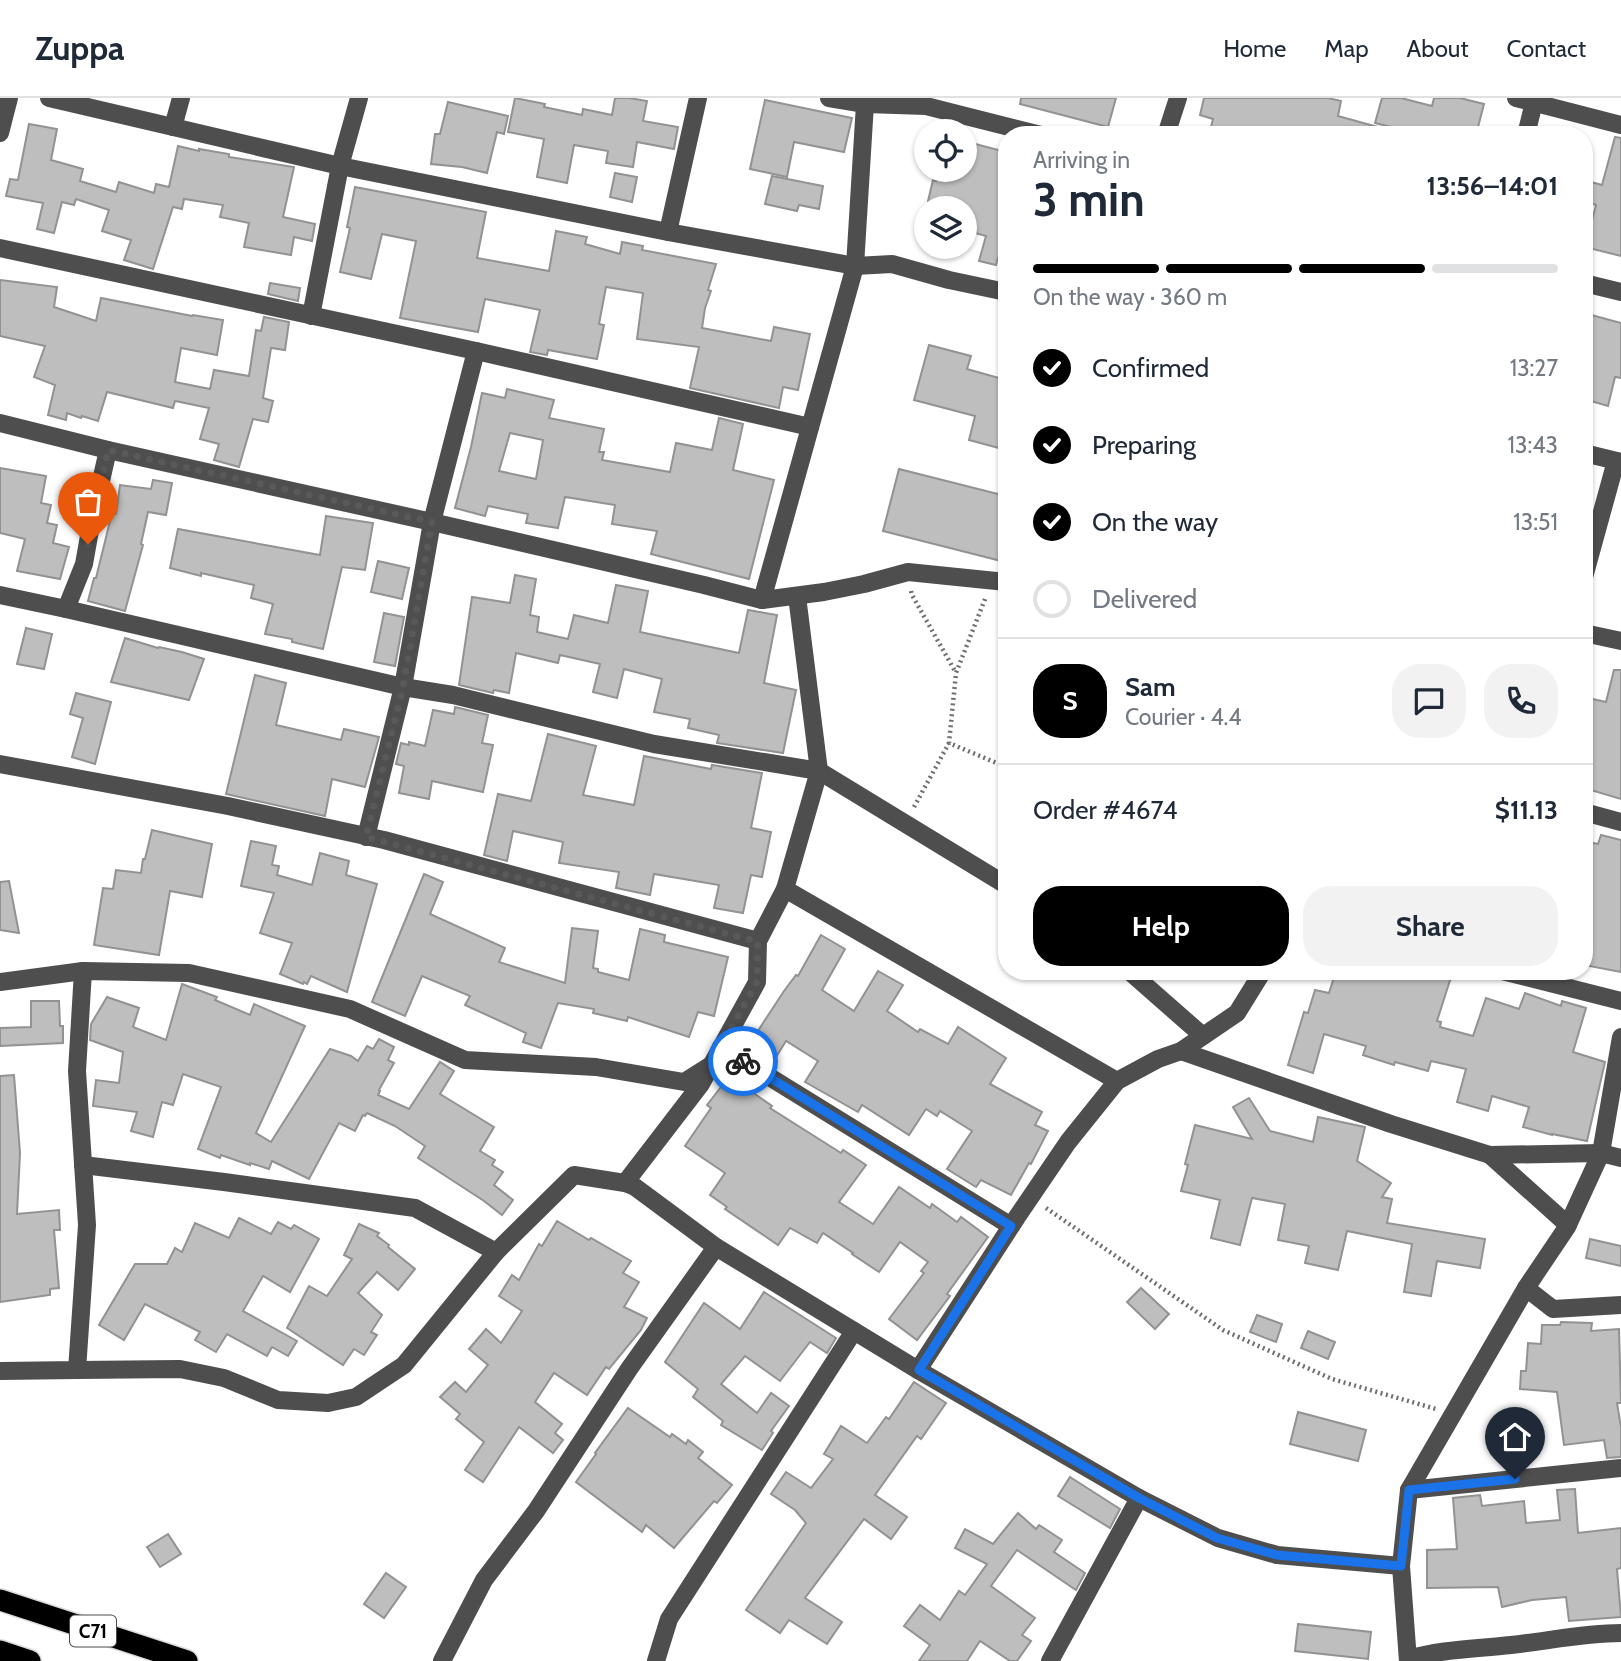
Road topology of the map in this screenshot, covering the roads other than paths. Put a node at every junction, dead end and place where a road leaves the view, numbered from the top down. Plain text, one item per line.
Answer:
1 (9, 98) edge
2 (49, 98) edge
3 (181, 98) edge
4 (359, 98) edge
5 (698, 98) edge
6 (829, 98) edge
7 (1178, 98) edge
8 (1516, 98) edge
9 (1534, 100) edge
10 (865, 104) junction
11 (1621, 125) edge
12 (1005, 126) edge
13 (1169, 126) edge
14 (1528, 126) edge
15 (173, 127) junction
16 (0, 133) edge
17 (340, 166) junction
18 (668, 232) junction
19 (0, 248) edge
20 (855, 266) junction
21 (1593, 285) edge
22 (998, 290) edge
23 (1621, 292) edge
24 (312, 316) junction
25 (476, 351) junction
26 (0, 423) edge
27 (810, 427) junction
28 (108, 450) junction
29 (1593, 455) edge
30 (1618, 462) edge
31 (432, 522) junction
32 (1593, 547) edge
33 (998, 581) edge
34 (0, 595) edge
35 (797, 596) junction
36 (762, 600) junction
37 (66, 608) junction
38 (1593, 635) edge
39 (1621, 641) edge
40 (403, 687) junction
41 (0, 764) edge
42 (818, 771) junction
43 (1593, 814) edge
44 (1621, 822) edge
45 (366, 837) junction
46 (998, 881) edge
47 (785, 889) junction
48 (758, 942) junction
49 (83, 971) junction
50 (1139, 980) edge
51 (1257, 980) edge
52 (1538, 980) edge
53 (0, 982) edge
54 (1621, 1001) edge
55 (1203, 1036) junction
56 (1621, 1037) edge
57 (721, 1047) junction
58 (1181, 1051) junction
59 (711, 1065) junction
60 (1117, 1082) junction
61 (1601, 1153) junction
62 (1490, 1154) junction
63 (1621, 1158) edge
64 (83, 1165) junction
65 (625, 1182) junction
66 (1567, 1225) junction
67 (1011, 1226) junction
68 (716, 1247) junction
69 (496, 1252) junction
70 (1526, 1288) junction
71 (1621, 1305) edge
72 (854, 1331) junction
73 (77, 1370) junction
74 (919, 1370) junction
75 (0, 1371) edge
76 (1621, 1468) edge
77 (1409, 1490) junction
78 (1139, 1498) junction
79 (1401, 1566) junction
80 (0, 1600) edge
81 (1621, 1633) edge
82 (0, 1651) edge
83 (1408, 1660) edge
84 (30, 1661) edge
85 (187, 1661) edge
86 (442, 1661) edge
87 (656, 1661) edge
88 (1050, 1661) edge

1 - 16 street
2 - 15 street
3 - 15 street
4 - 17 street
5 - 18 street
6 - 10 street
7 - 13 street
8 - 9 street
9 - 11 street
9 - 14 street
10 - 12 street
10 - 20 street
15 - 17 street
17 - 18 street
17 - 24 street
18 - 20 street
19 - 24 street
20 - 22 street
20 - 27 street
21 - 23 street
24 - 25 street
25 - 27 street
25 - 31 street
26 - 28 street
27 - 36 street
28 - 31 street
28 - 37 street
29 - 30 street
30 - 32 street
31 - 36 street
31 - 40 street
33 - 35 street
34 - 37 street
35 - 36 street
35 - 42 street
37 - 40 street
38 - 39 street
40 - 42 street
40 - 45 street
41 - 45 street
42 - 46 street
42 - 47 street
43 - 44 street
45 - 48 street
47 - 48 street
47 - 60 street
48 - 57 street
49 - 53 street
49 - 59 street
49 - 64 street
50 - 55 street
51 - 55 street
52 - 54 street
55 - 58 street
56 - 61 street
57 - 59 street
57 - 67 street
58 - 60 street
58 - 62 street
59 - 65 street
60 - 67 street
61 - 62 street
61 - 63 street
61 - 66 street
62 - 66 street
64 - 69 street
64 - 73 street
65 - 68 street
65 - 69 street
66 - 70 street
67 - 74 street
68 - 72 street
68 - 86 street
69 - 73 street
70 - 71 street
70 - 77 street
72 - 74 street
72 - 87 street
73 - 75 street
74 - 78 street
76 - 77 street
77 - 79 street
78 - 79 street
78 - 88 street
79 - 83 street
80 - 85 highway, C71
81 - 83 street
82 - 84 highway

